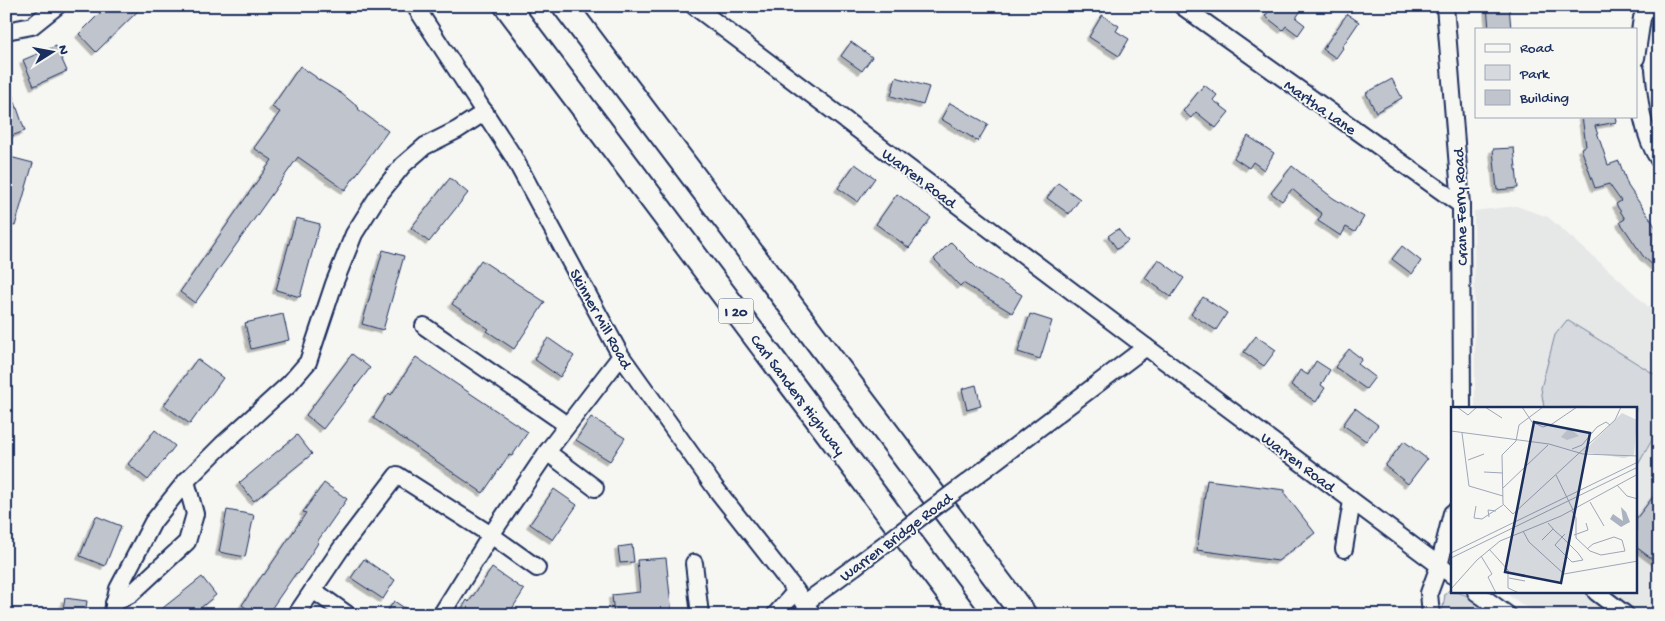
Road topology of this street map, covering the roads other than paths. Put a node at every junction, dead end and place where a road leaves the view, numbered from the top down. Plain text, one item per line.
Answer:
1 (57, 6) edge
2 (415, 6) edge
3 (507, 6) edge
4 (566, 6) edge
5 (694, 6) edge
6 (1182, 6) edge
7 (1445, 6) edge
8 (1649, 6) edge
9 (6, 31) edge
10 (1638, 45) edge
11 (1638, 100) edge
12 (484, 112) junction
13 (1659, 160) edge
14 (1461, 205) junction
15 (424, 326) dead end
16 (1146, 347) junction
17 (621, 356) junction
18 (1462, 407) edge
19 (567, 426) junction
20 (547, 452) junction
21 (186, 481) junction
22 (595, 488) dead end
23 (1352, 501) junction
24 (1451, 523) edge
25 (491, 535) junction
26 (1344, 549) dead end
27 (694, 563) dead end
28 (537, 568) dead end
29 (1446, 571) edge
30 (313, 590) junction
31 (1479, 594) edge
32 (1599, 594) edge
33 (806, 607) edge
34 (113, 609) edge
35 (296, 615) edge
36 (348, 615) edge
37 (441, 615) edge
38 (700, 615) edge
39 (775, 615) edge
40 (965, 615) edge
41 (1024, 615) edge
42 (1432, 615) edge
43 (1508, 615) edge
44 (1626, 615) edge

1 - 9 street
2 - 12 street, Skinner Mill Road
3 - 40 highway, Carl Sanders Highway / I 20
4 - 41 highway
5 - 16 street, Warren Road
6 - 14 street, Martha Lane
7 - 14 street, Crane Ferry Road
8 - 10 street
11 - 13 street
12 - 17 street, Skinner Mill Road
12 - 21 street
14 - 18 street, Crane Ferry Road
15 - 19 street
16 - 23 street, Warren Road
16 - 33 street, Warren Bridge Road, bridge
17 - 19 street
17 - 33 street, Skinner Mill Road
19 - 20 street
20 - 22 street
20 - 25 street
21 - 34 street
21 - 34 street
23 - 26 street
23 - 29 street, Warren Road
24 - 29 street
25 - 28 street
25 - 30 street
25 - 37 street
27 - 38 street
29 - 42 street
30 - 35 street
30 - 36 street
31 - 43 street
32 - 44 street
33 - 39 street, Warren Bridge Road

